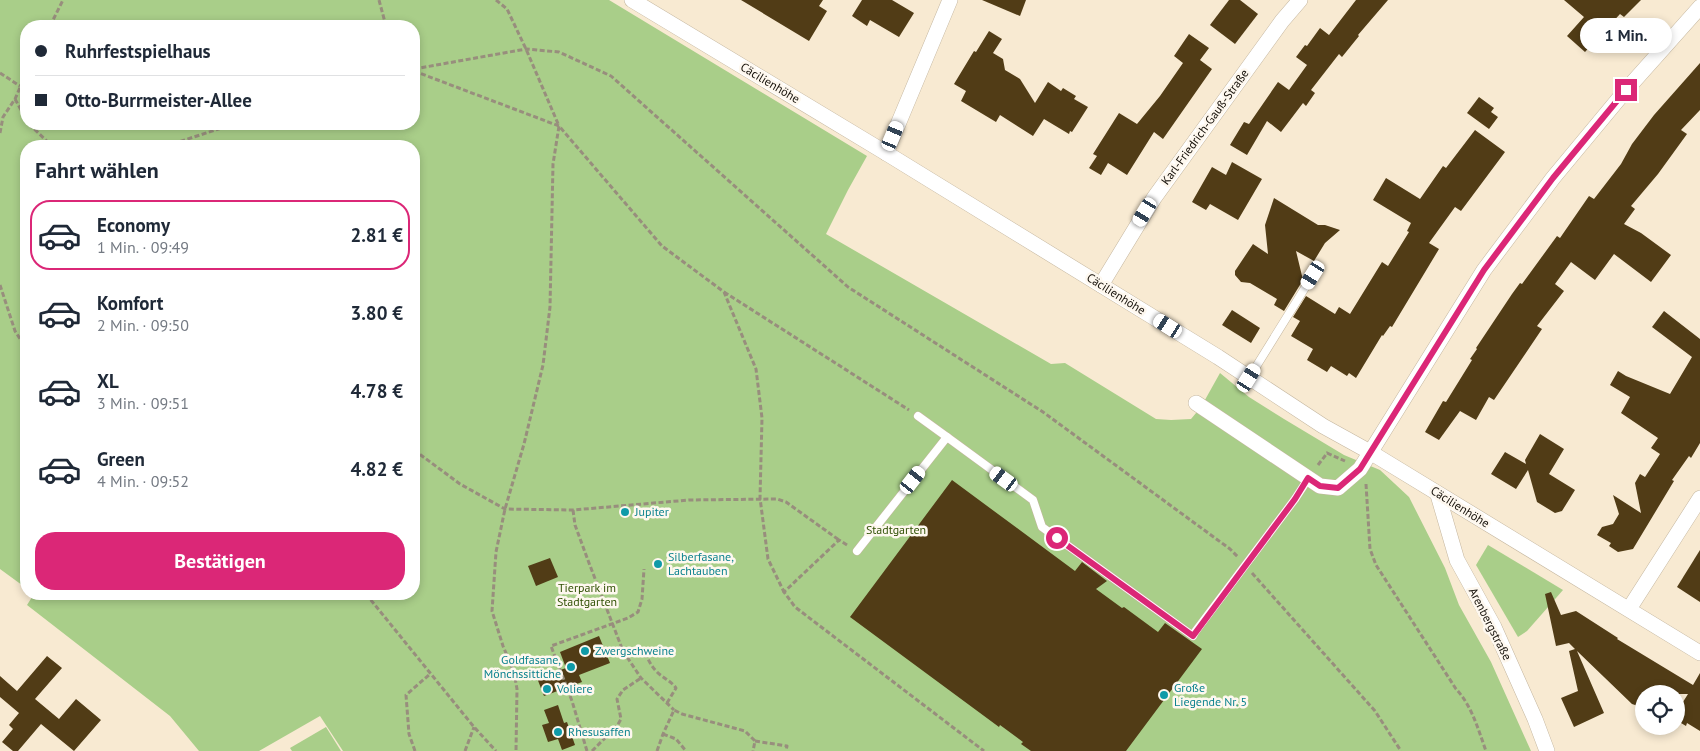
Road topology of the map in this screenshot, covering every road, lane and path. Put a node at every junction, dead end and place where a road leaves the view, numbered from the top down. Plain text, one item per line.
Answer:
1 (64, 0) edge
2 (378, 0) edge
3 (496, 0) edge
4 (632, 0) edge
5 (950, 0) edge
6 (1300, 0) edge
7 (1700, 7) edge
8 (53, 20) edge
9 (384, 20) edge
10 (526, 49) junction
11 (420, 69) edge
12 (420, 72) edge
13 (0, 73) edge
14 (20, 86) joint
15 (15, 99) junction
16 (20, 108) edge
17 (559, 126) junction
18 (35, 130) edge
19 (215, 130) edge
20 (0, 133) edge
21 (46, 140) edge
22 (185, 140) edge
23 (886, 153) junction
24 (1313, 275) dead end
25 (0, 285) edge
26 (1101, 285) junction
27 (724, 292) junction
28 (20, 339) edge
29 (1249, 378) junction
30 (1196, 403) dead end
31 (918, 416) joint
32 (947, 438) junction
33 (1370, 452) junction
34 (420, 454) edge
35 (1360, 469) junction
36 (1308, 478) junction
37 (1438, 495) junction
38 (760, 498) junction
39 (1700, 498) edge
40 (505, 509) junction
41 (573, 510) junction
42 (839, 540) junction
43 (857, 551) joint
44 (1244, 563) dead end
45 (644, 569) dead end
46 (1250, 571) dead end
47 (784, 592) junction
48 (371, 600) edge
49 (1629, 609) junction
50 (612, 623) junction
51 (623, 651) junction
52 (1700, 653) edge
53 (430, 674) junction
54 (641, 678) junction
55 (667, 703) junction
56 (674, 710) junction
57 (474, 727) junction
58 (663, 734) junction
59 (755, 740) junction
60 (415, 751) edge
61 (465, 751) edge
62 (496, 751) edge
63 (516, 751) edge
64 (587, 751) edge
65 (592, 751) edge
66 (658, 751) edge
67 (686, 751) edge
68 (753, 751) edge
69 (786, 751) edge
70 (984, 751) edge
71 (1401, 751) edge
72 (1486, 751) edge
73 (1547, 751) edge

1 - 8 path
2 - 9 path
3 - 10 path
4 - 23 street, Cäcilienhöhe
5 - 23 street
6 - 26 street, Karl-Friedrich-Gauß-Straße
7 - 33 street
10 - 11 path
10 - 17 path
10 - 44 path
12 - 17 path
13 - 14 path
14 - 15 path
15 - 16 path
15 - 20 path
17 - 27 path
17 - 40 path
18 - 21 path
19 - 22 path
23 - 26 street, Cäcilienhöhe
24 - 29 lane
25 - 28 path
26 - 29 street, Cäcilienhöhe
27 - 31 path
27 - 38 path
29 - 33 street, Cäcilienhöhe
30 - 36 street
31 - 32 lane
32 - 36 lane, bridge
32 - 43 lane
33 - 35 street
33 - 37 street, Cäcilienhöhe
34 - 40 path
35 - 36 street
35 - 72 path
37 - 49 street, Cäcilienhöhe
37 - 73 street, Arenbergstraße
38 - 41 path
38 - 42 path
38 - 47 path
39 - 49 street
40 - 41 path
40 - 63 path
41 - 50 path
42 - 43 path
42 - 47 path
45 - 50 path
46 - 71 path
47 - 70 path
48 - 53 path
49 - 52 street, Cäcilienhöhe
50 - 51 path
50 - 64 path
51 - 54 path
51 - 55 path
53 - 57 path
53 - 60 path
54 - 55 path
54 - 65 path
55 - 56 path
56 - 58 path
56 - 59 path
57 - 61 path
57 - 62 path
58 - 66 path
58 - 67 path
59 - 68 path
59 - 69 path

